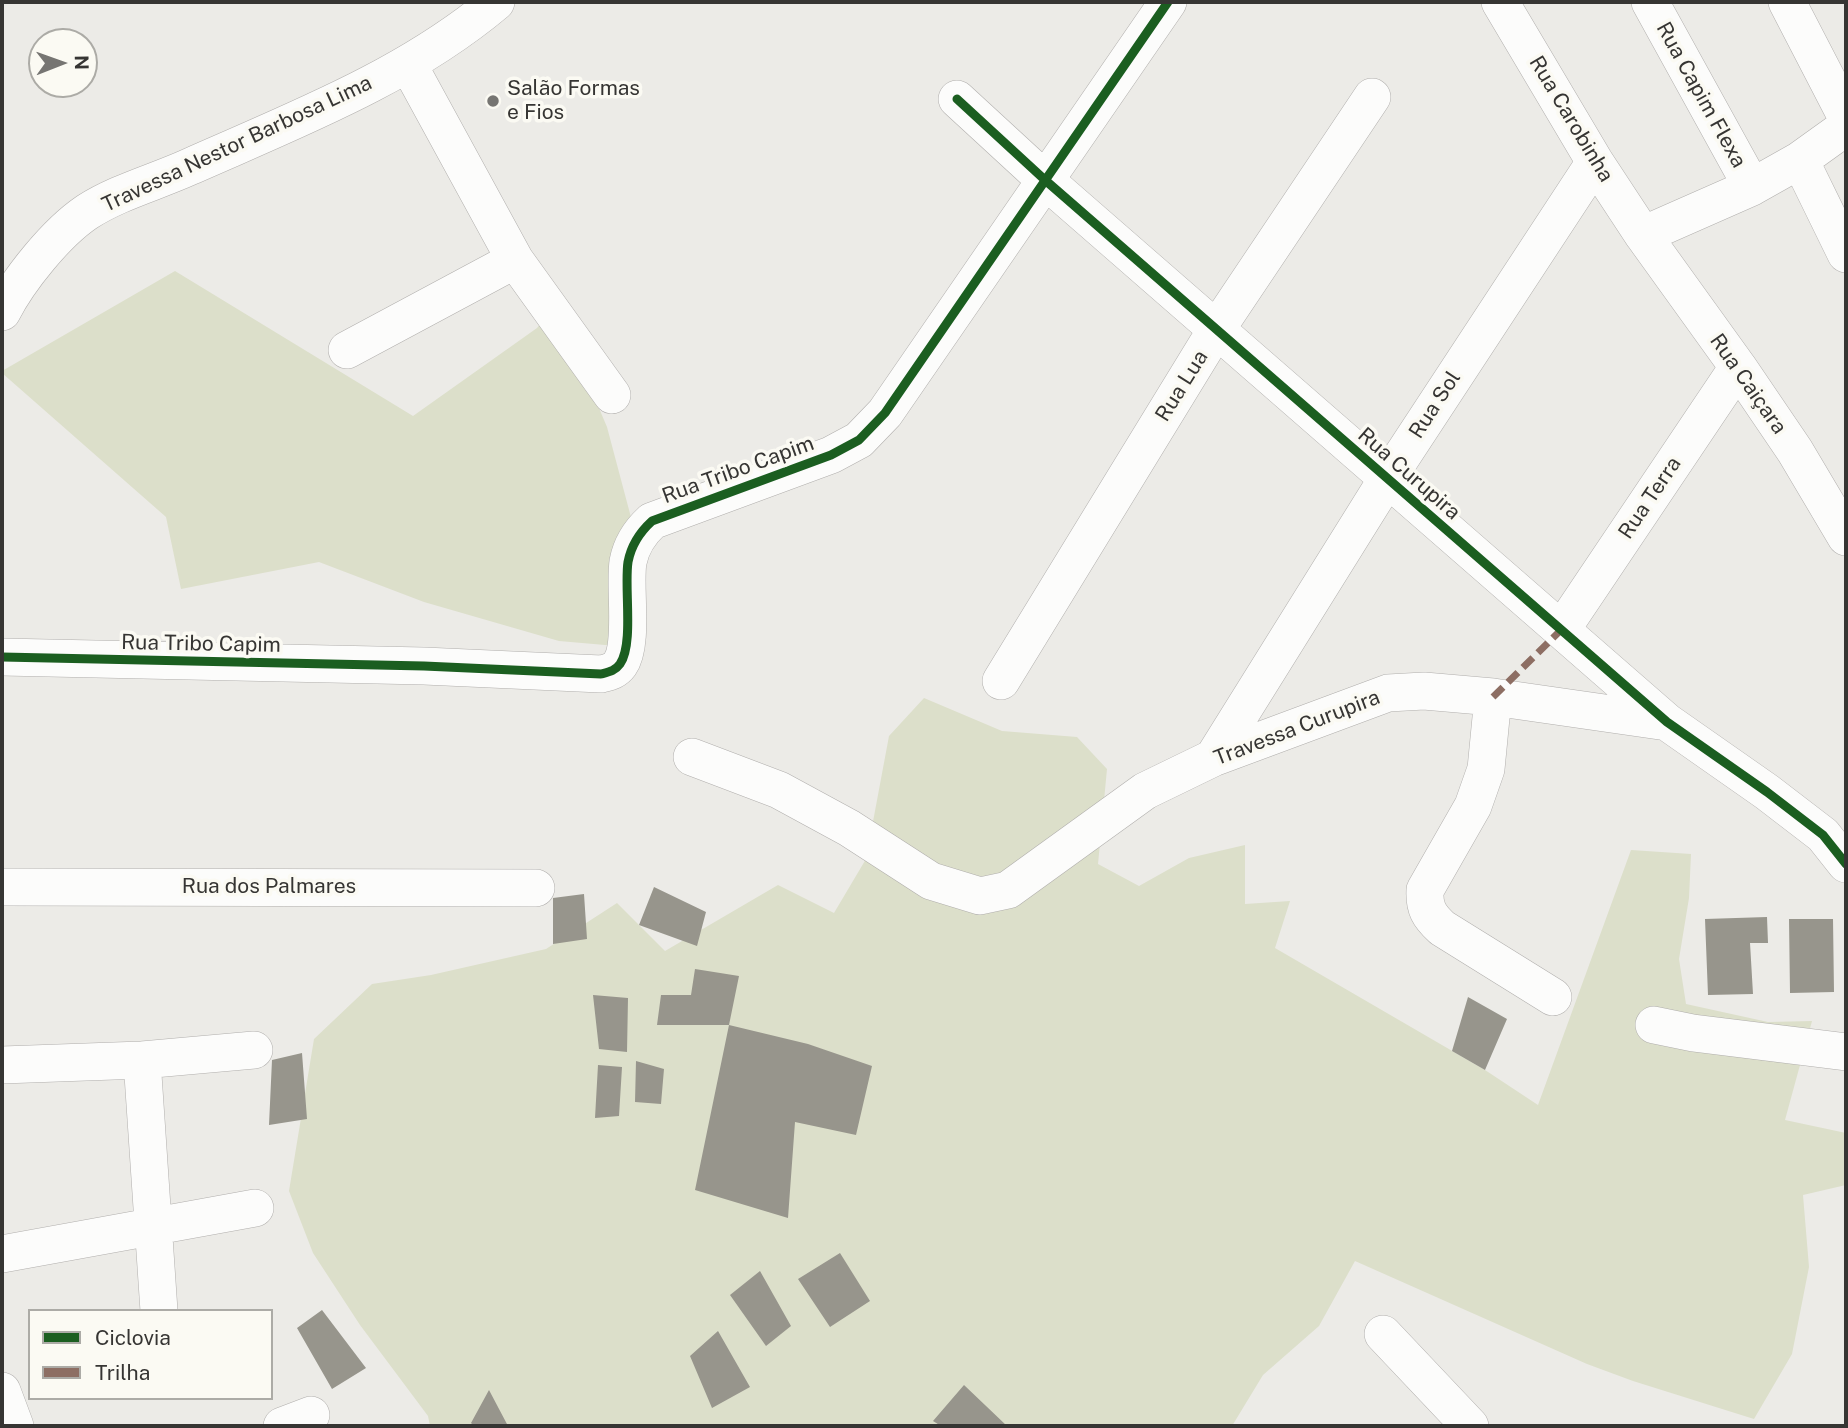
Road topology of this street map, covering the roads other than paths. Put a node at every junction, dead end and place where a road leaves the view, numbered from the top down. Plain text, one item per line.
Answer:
1 (496, 2) edge
2 (1168, 2) edge
3 (1500, 2) edge
4 (1650, 2) edge
5 (1787, 2) edge
6 (408, 64) junction
7 (1372, 97) dead end
8 (957, 99) dead end
9 (1846, 116) edge
10 (1846, 127) edge
11 (1800, 160) junction
12 (1595, 162) junction
13 (1045, 180) junction
14 (1752, 187) junction
15 (1643, 235) junction
16 (1846, 254) edge
17 (515, 260) junction
18 (2, 312) edge
19 (1216, 330) junction
20 (347, 349) dead end
21 (1738, 366) junction
22 (612, 395) dead end
23 (1387, 479) junction
24 (1846, 537) edge
25 (1562, 629) junction
26 (2, 657) edge
27 (1001, 681) dead end
28 (1493, 697) junction
29 (1667, 722) junction
30 (692, 757) dead end
31 (1213, 758) junction
32 (1846, 864) edge
33 (2, 887) edge
34 (536, 888) dead end
35 (1553, 997) dead end
36 (1654, 1025) dead end
37 (254, 1050) dead end
38 (1846, 1052) edge
39 (142, 1060) junction
40 (2, 1065) edge
41 (255, 1208) dead end
42 (155, 1227) junction
43 (2, 1254) edge
44 (159, 1309) edge
45 (1383, 1334) dead end
46 (2, 1391) edge
47 (15, 1426) edge
48 (1469, 1426) edge

1 - 6 street, Travessa Nestor Barbosa Lima
2 - 13 street, Rua Tribo Capim
3 - 12 street, Rua Carobinha
4 - 14 street, Rua Capim Flexa
5 - 9 street
6 - 17 street
6 - 18 street, Travessa Nestor Barbosa Lima
7 - 19 street, Rua Lua
8 - 13 street, Rua Curupira
10 - 11 street
11 - 14 street
11 - 16 street
12 - 15 street, Rua Carobinha
12 - 23 street, Rua Sol
13 - 19 street, Rua Curupira
13 - 26 street, Rua Tribo Capim
14 - 15 street
15 - 21 street, Rua Caiçara
17 - 20 street
17 - 22 street
19 - 23 street, Rua Curupira
19 - 27 street, Rua Lua
21 - 24 street, Rua Caiçara
21 - 25 street, Rua Terra
23 - 25 street, Rua Curupira
23 - 31 street, Rua Sol
25 - 29 street, Rua Curupira
28 - 29 street, Rua Curupira
28 - 31 street, Travessa Curupira
28 - 35 street
29 - 32 street, Rua Curupira
30 - 31 street, Travessa Curupira
33 - 34 street, Rua dos Palmares
36 - 38 street
37 - 39 street
39 - 40 street
39 - 42 street
41 - 42 street
42 - 43 street
42 - 44 street
45 - 48 street
46 - 47 street

